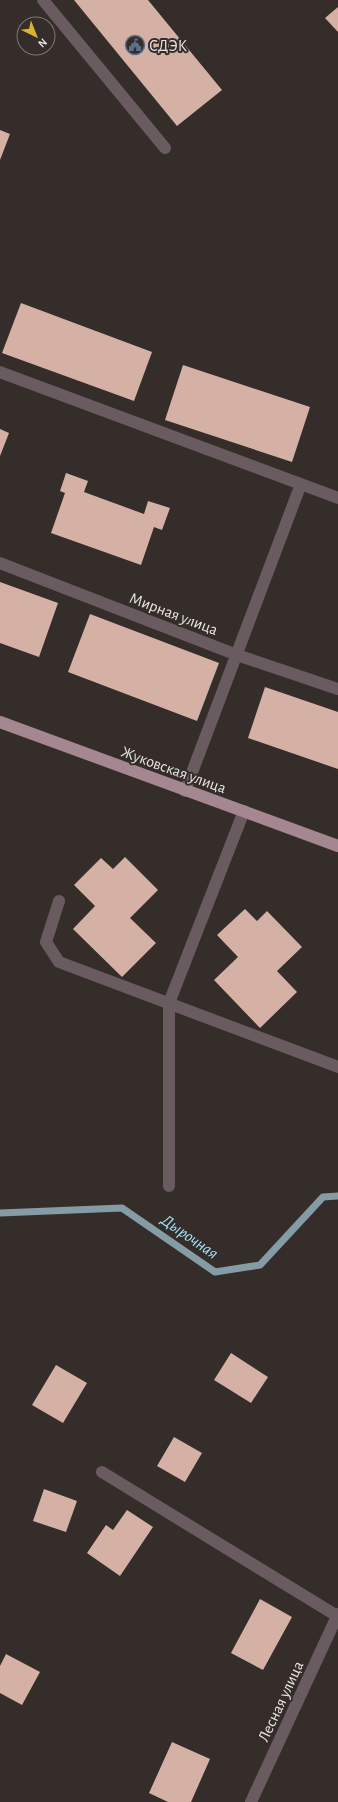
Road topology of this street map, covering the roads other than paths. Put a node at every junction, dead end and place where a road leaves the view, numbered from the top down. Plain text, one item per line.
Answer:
1 (43, 0) edge
2 (165, 148) dead end
3 (0, 372) edge
4 (301, 484) junction
5 (338, 498) edge
6 (0, 563) edge
7 (237, 655) junction
8 (338, 689) edge
9 (0, 722) edge
10 (185, 791) junction
11 (244, 811) junction
12 (338, 846) edge
13 (59, 901) dead end
14 (169, 1003) junction
15 (338, 1067) edge
16 (169, 1186) dead end
17 (102, 1472) dead end
18 (337, 1615) edge
19 (251, 1802) edge

1 - 2 street
3 - 4 street
4 - 5 street
4 - 7 street
6 - 7 street, Мирная улица
7 - 8 street, Мирная улица
7 - 10 street
9 - 10 main road, Жуковская улица
10 - 11 main road, Жуковская улица
11 - 12 main road, Жуковская улица
11 - 14 street
13 - 14 street
14 - 15 street
14 - 16 street
17 - 18 street
18 - 19 street, Лесная улица

